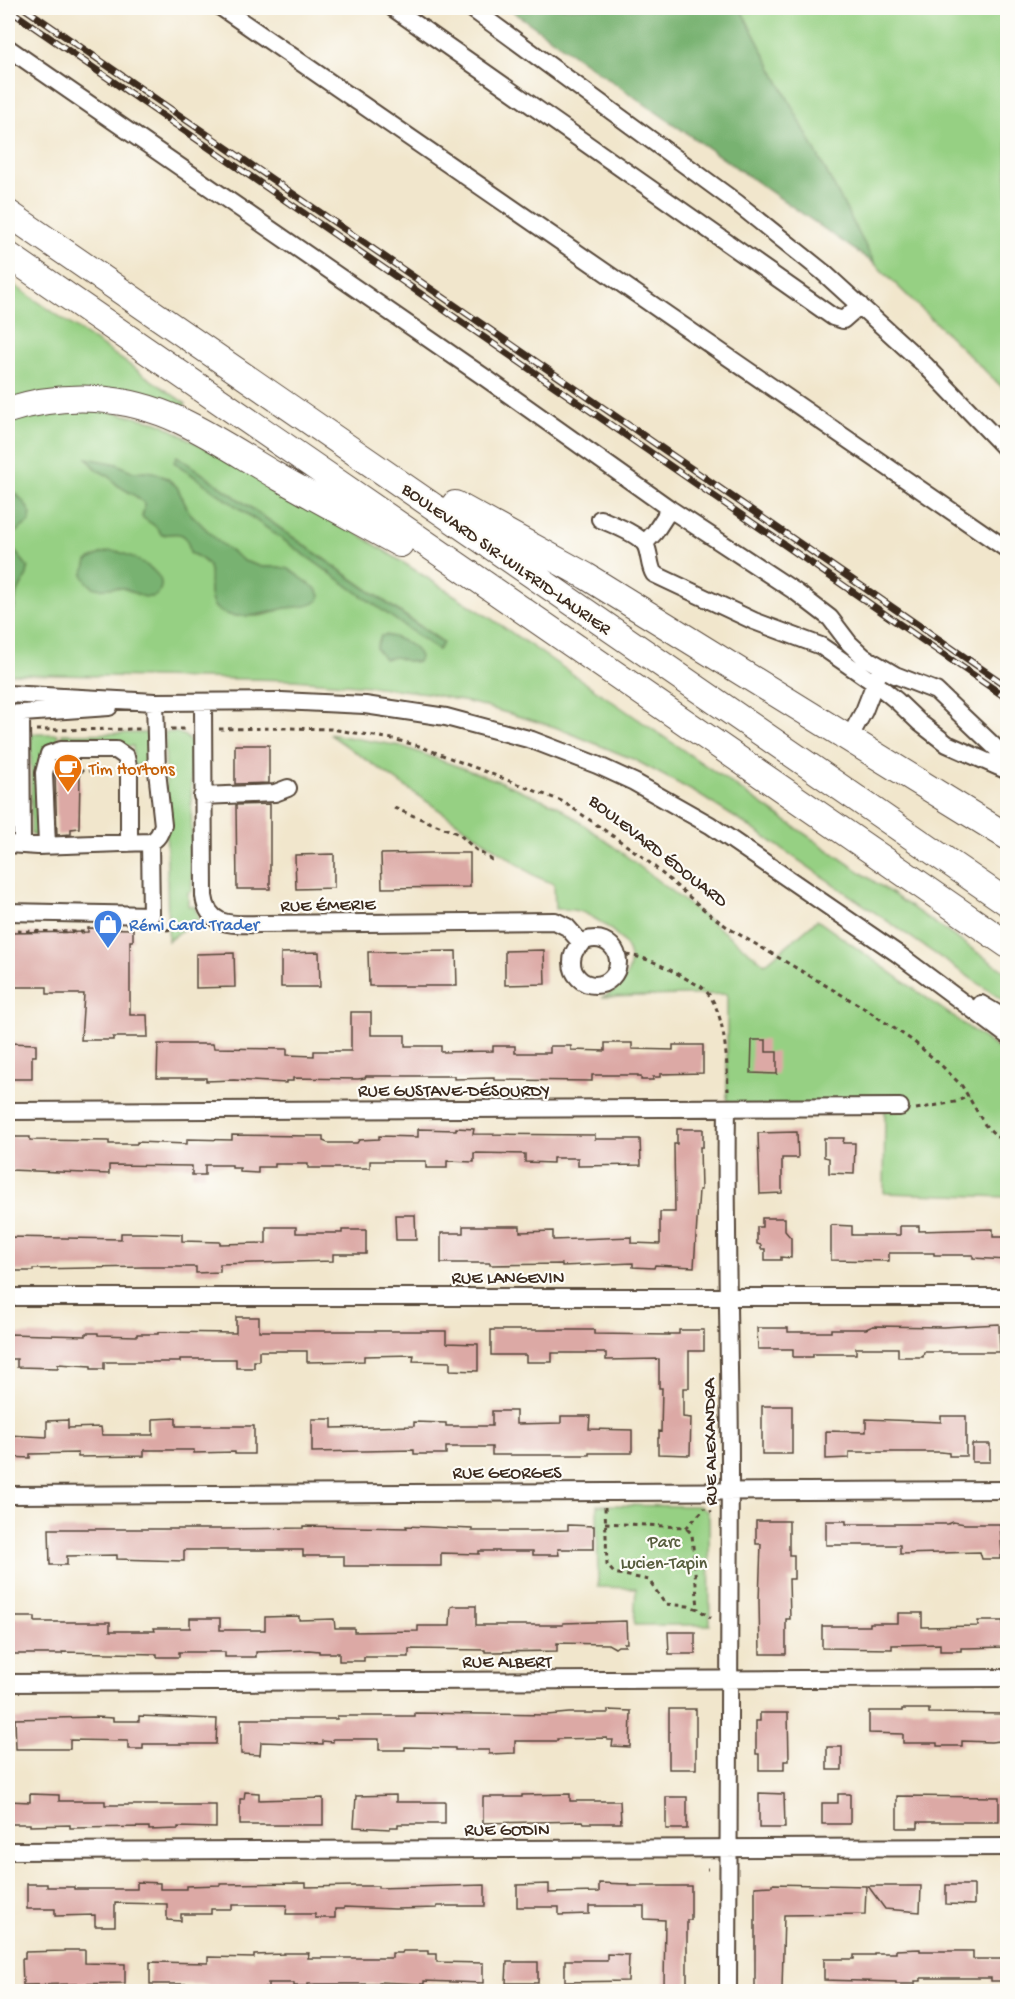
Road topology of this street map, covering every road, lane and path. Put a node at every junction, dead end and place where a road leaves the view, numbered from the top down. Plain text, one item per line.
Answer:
1 (222, 8) edge
2 (393, 8) edge
3 (471, 8) edge
4 (8, 48) edge
5 (8, 213) edge
6 (8, 255) edge
7 (860, 305) junction
8 (8, 410) edge
9 (328, 435) junction
10 (1008, 451) edge
11 (670, 509) junction
12 (600, 519) dead end
13 (645, 543) junction
14 (1008, 550) edge
15 (526, 613) junction
16 (878, 675) junction
17 (8, 694) edge
18 (155, 702) junction
19 (203, 702) junction
20 (14, 714) edge
21 (146, 729) dead end
22 (219, 729) dead end
23 (31, 730) dead end
24 (849, 738) junction
25 (1002, 768) edge
26 (80, 771) dead end
27 (102, 771) dead end
28 (288, 788) dead end
29 (202, 796) junction
30 (394, 808) dead end
31 (1008, 837) edge
32 (150, 842) junction
33 (129, 843) junction
34 (15, 845) edge
35 (47, 845) junction
36 (495, 862) dead end
37 (1008, 903) edge
38 (8, 912) edge
39 (201, 921) dead end
40 (166, 930) dead end
41 (582, 944) junction
42 (1008, 945) edge
43 (898, 954) junction
44 (617, 955) junction
45 (1008, 1020) edge
46 (1008, 1036) edge
47 (969, 1096) junction
48 (727, 1100) junction
49 (908, 1108) joint
50 (8, 1111) edge
51 (1008, 1147) edge
52 (8, 1297) edge
53 (727, 1297) junction
54 (1008, 1297) edge
55 (729, 1490) junction
56 (1008, 1490) edge
57 (8, 1495) edge
58 (605, 1505) dead end
59 (705, 1508) dead end
60 (605, 1523) junction
61 (686, 1528) junction
62 (698, 1609) junction
63 (711, 1618) dead end
64 (1008, 1678) edge
65 (727, 1680) junction
66 (8, 1683) edge
67 (1008, 1847) edge
68 (729, 1848) junction
69 (8, 1851) edge
70 (728, 1992) edge

1 - 14 street
2 - 7 street
3 - 7 street
4 - 11 street
5 - 9 highway, BOULEVARD SIR-WILFRID-LAURIER
6 - 15 highway, BOULEVARD SIR-WILFRID-LAURIER
7 - 10 street
8 - 15 highway
9 - 24 highway
9 - 37 highway, BOULEVARD SIR-WILFRID-LAURIER
11 - 13 street
11 - 16 street
12 - 13 street
13 - 16 street
15 - 42 highway, BOULEVARD SIR-WILFRID-LAURIER
16 - 24 street
16 - 25 street
16 - 25 street
17 - 18 street, BOULEVARD ÉDOUARD
18 - 19 street, BOULEVARD ÉDOUARD
18 - 20 street, BOULEVARD ÉDOUARD
18 - 32 street
19 - 29 street, RUE ÉMERIE
19 - 43 street, BOULEVARD ÉDOUARD
20 - 34 street
21 - 23 path
22 - 47 path, BOULEVARD ÉDOUARD
24 - 31 highway
26 - 27 path
28 - 29 street
29 - 41 street, RUE ÉMERIE
30 - 36 path
32 - 33 street
32 - 38 street
33 - 35 street
33 - 35 street
34 - 35 street
39 - 40 path
41 - 44 street
41 - 44 street
43 - 45 street, BOULEVARD ÉDOUARD
43 - 46 street, BOULEVARD ÉDOUARD
44 - 48 path
47 - 49 path
47 - 51 path, BOULEVARD ÉDOUARD
48 - 49 street, RUE GUSTAVE-DÉSOURDY
48 - 50 street, RUE GUSTAVE-DÉSOURDY
48 - 53 street, RUE ALEXANDRA
52 - 53 street, RUE LANGEVIN
53 - 54 street, RUE LANGEVIN
53 - 55 street, RUE ALEXANDRA
55 - 56 street, RUE GEORGES
55 - 57 street, RUE GEORGES
55 - 65 street, RUE ALEXANDRA
58 - 60 path
59 - 61 path
60 - 61 path
60 - 62 path
61 - 62 path
62 - 63 path
64 - 65 street, RUE ALBERT
65 - 66 street, RUE ALBERT
65 - 68 street, RUE ALEXANDRA
67 - 68 street, RUE GODIN
68 - 69 street, RUE GODIN
68 - 70 street, RUE ALEXANDRA

